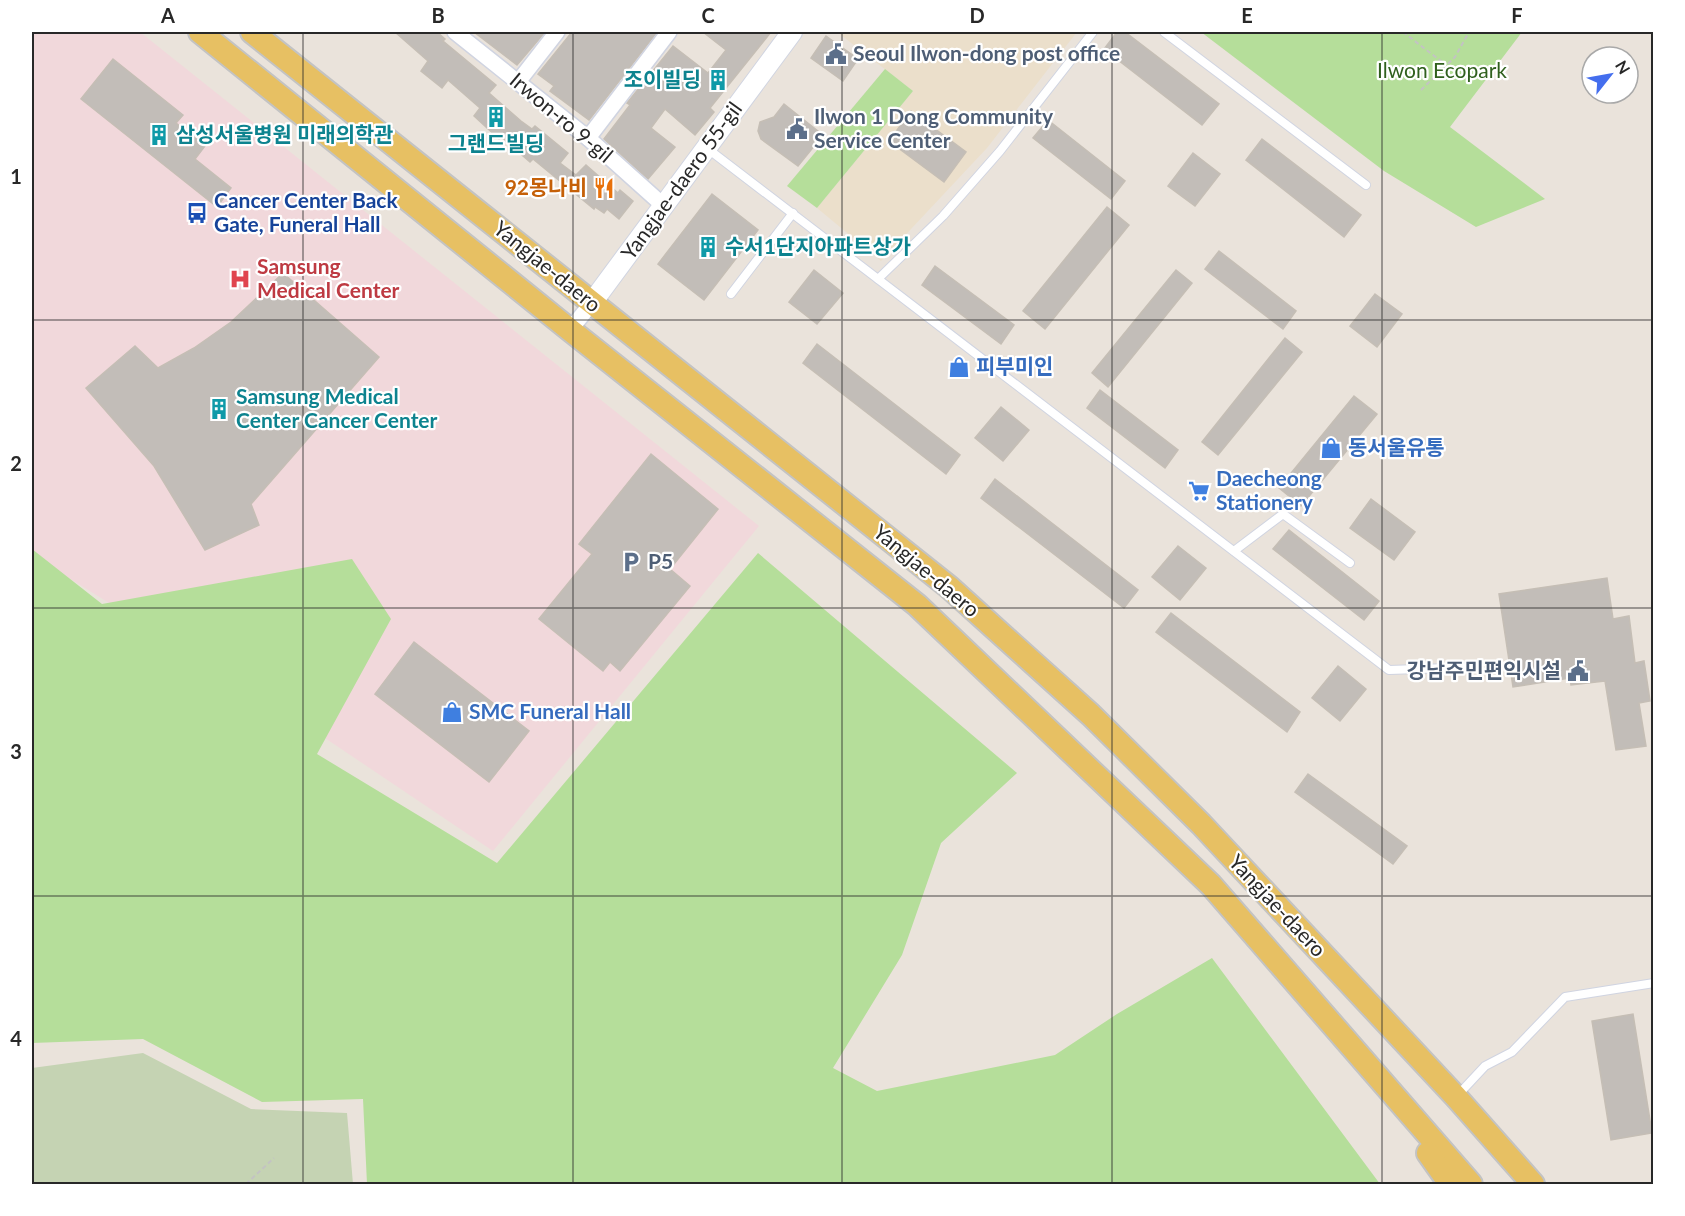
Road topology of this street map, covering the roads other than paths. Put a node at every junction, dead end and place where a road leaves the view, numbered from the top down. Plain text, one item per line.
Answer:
1 (200, 32) edge
2 (252, 32) edge
3 (455, 32) edge
4 (557, 32) edge
5 (669, 32) edge
6 (1093, 32) edge
7 (1164, 32) edge
8 (785, 34) edge
9 (518, 82) junction
10 (588, 138) junction
11 (707, 148) junction
12 (1366, 185) dead end
13 (665, 207) junction
14 (792, 213) junction
15 (878, 279) junction
16 (731, 294) dead end
17 (591, 304) junction
18 (570, 330) junction
19 (1234, 551) junction
20 (1350, 563) dead end
21 (1478, 667) dead end
22 (1653, 983) edge
23 (1341, 1032) junction
24 (1456, 1097) junction
25 (1450, 1185) edge
26 (1471, 1185) edge
27 (1533, 1185) edge

1 - 18 main road, Yangjae-daero
2 - 17 main road, Yangjae-daero
3 - 9 street, Irwon-ro 9-gil
4 - 9 street
5 - 10 street
6 - 15 lane
7 - 12 lane
8 - 11 street, Yangjae-daero 55-gil
9 - 10 street, Irwon-ro 9-gil
10 - 13 street, Irwon-ro 9-gil
11 - 13 street, Yangjae-daero 55-gil
11 - 14 lane
13 - 17 street, Yangjae-daero 55-gil
14 - 15 lane
14 - 16 lane
15 - 19 lane
17 - 18 street, Yangjae-daero 55-gil
17 - 24 main road, Yangjae-daero
18 - 23 main road, Yangjae-daero
19 - 20 lane
19 - 21 lane
22 - 24 lane
23 - 25 main road
23 - 26 main road, Yangjae-daero
24 - 27 main road, Yangjae-daero

